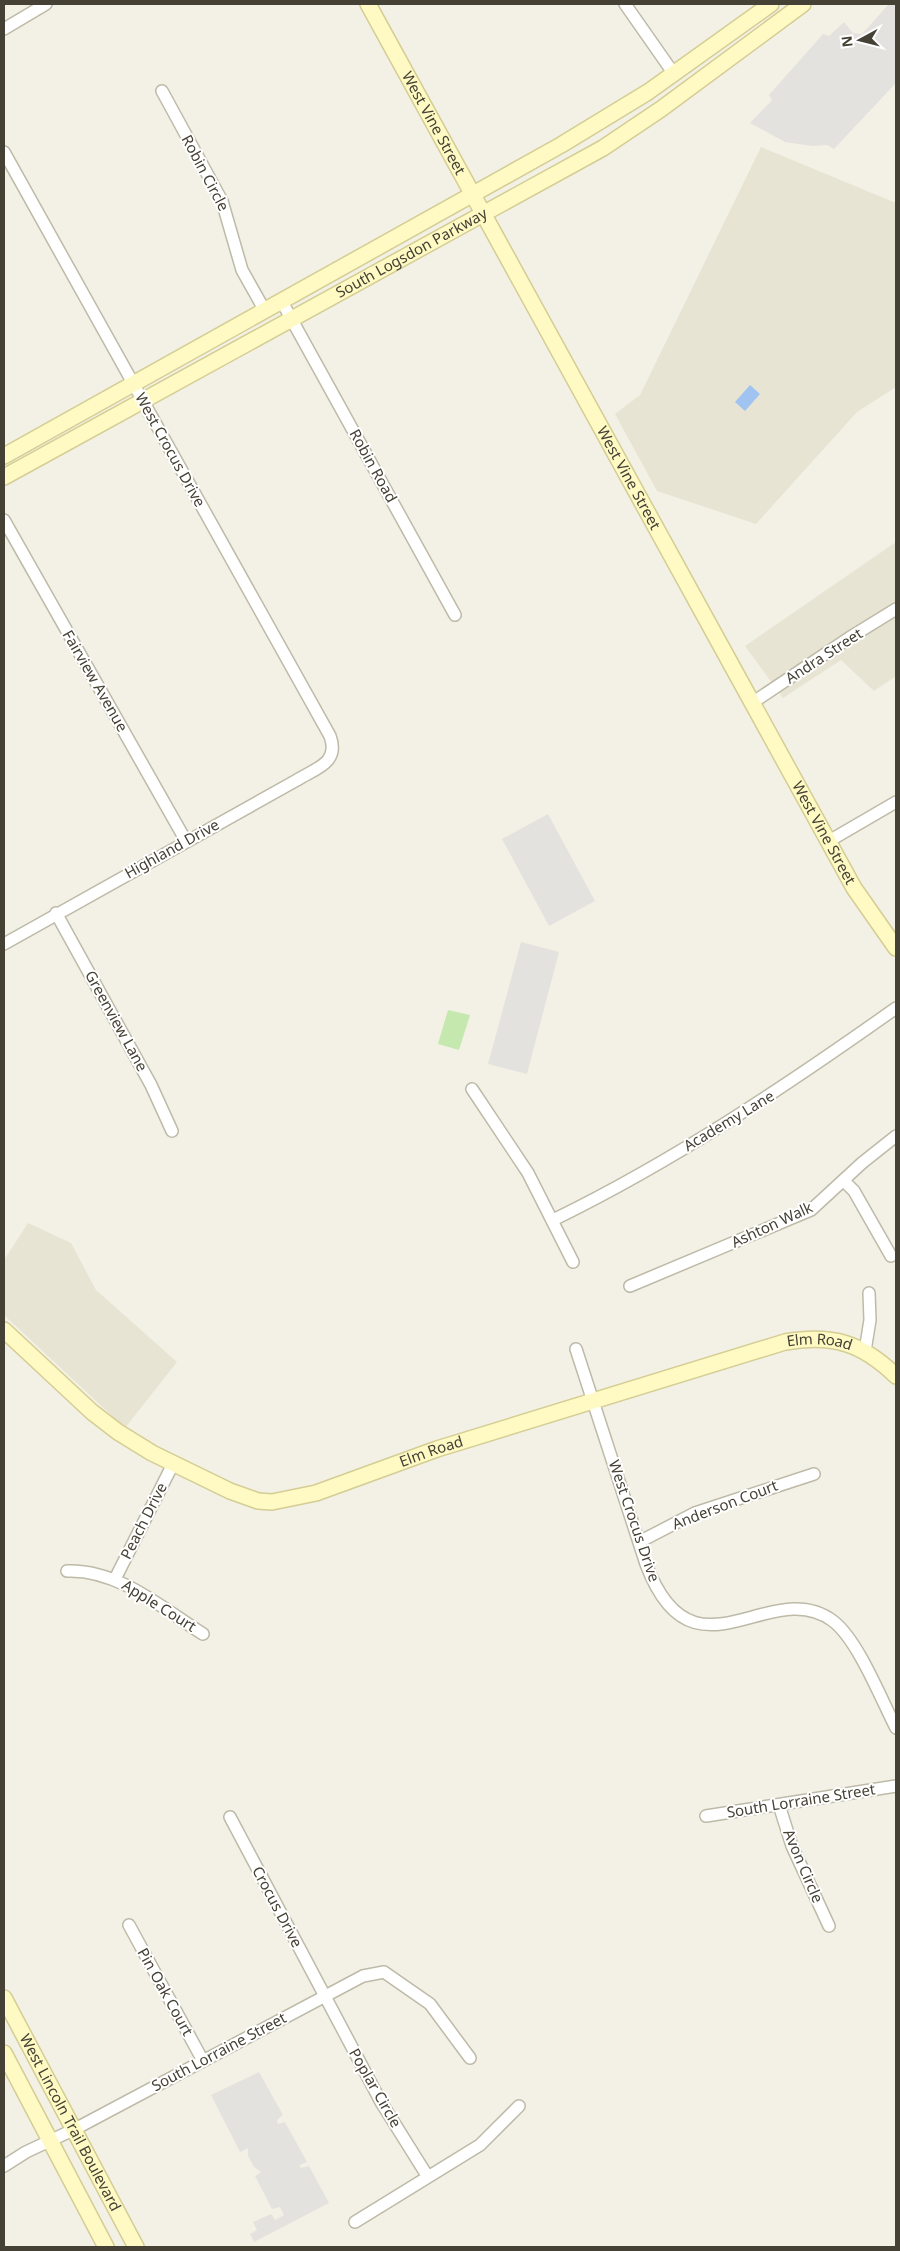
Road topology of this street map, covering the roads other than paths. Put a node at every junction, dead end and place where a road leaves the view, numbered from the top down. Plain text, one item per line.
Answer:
1 (46, 4) edge
2 (368, 4) edge
3 (625, 4) edge
4 (771, 4) edge
5 (803, 4) edge
6 (4, 29) edge
7 (674, 74) junction
8 (162, 91) dead end
9 (4, 152) edge
10 (472, 194) junction
11 (483, 214) junction
12 (282, 302) junction
13 (265, 312) junction
14 (290, 318) junction
15 (134, 384) junction
16 (142, 400) junction
17 (4, 456) edge
18 (4, 477) edge
19 (4, 520) edge
20 (896, 609) edge
21 (455, 615) dead end
22 (752, 703) junction
23 (334, 749) joint
24 (896, 802) edge
25 (186, 841) junction
26 (829, 841) junction
27 (56, 913) junction
28 (4, 944) edge
29 (896, 948) edge
30 (896, 1008) edge
31 (472, 1089) dead end
32 (172, 1131) dead end
33 (896, 1136) edge
34 (844, 1181) junction
35 (553, 1220) junction
36 (891, 1256) dead end
37 (573, 1262) dead end
38 (630, 1286) dead end
39 (869, 1293) dead end
40 (4, 1330) edge
41 (576, 1349) dead end
42 (865, 1351) junction
43 (896, 1376) edge
44 (594, 1402) junction
45 (173, 1464) junction
46 (814, 1474) dead end
47 (639, 1542) junction
48 (67, 1571) dead end
49 (115, 1579) junction
50 (203, 1634) dead end
51 (896, 1728) edge
52 (896, 1786) edge
53 (779, 1805) junction
54 (706, 1816) dead end
55 (230, 1817) dead end
56 (129, 1925) dead end
57 (830, 1926) dead end
58 (325, 1997) junction
59 (4, 1998) edge
60 (4, 2052) edge
61 (470, 2058) dead end
62 (202, 2060) junction
63 (519, 2106) dead end
64 (74, 2129) junction
65 (50, 2140) junction
66 (4, 2166) edge
67 (428, 2177) junction
68 (355, 2222) dead end
69 (106, 2247) edge
70 (136, 2247) edge

1 - 6 street
2 - 10 main road, West Vine Street
3 - 7 street
4 - 7 main road, South Logsdon Parkway
5 - 11 main road, South Logsdon Parkway
7 - 10 main road, South Logsdon Parkway
8 - 13 street, Robin Circle
9 - 15 street, West Crocus Drive
10 - 11 main road, West Vine Street
10 - 12 main road, South Logsdon Parkway
11 - 14 main road, South Logsdon Parkway
11 - 22 main road, West Vine Street
12 - 13 main road, South Logsdon Parkway
12 - 14 street, Robin Road
13 - 15 main road, South Logsdon Parkway
14 - 16 main road, South Logsdon Parkway
14 - 21 street, Robin Road
15 - 16 street, West Crocus Drive
15 - 17 main road, South Logsdon Parkway
16 - 18 main road, South Logsdon Parkway
16 - 23 street, West Crocus Drive
19 - 25 street, Fairview Avenue
20 - 22 street, Andra Street
22 - 26 main road, West Vine Street
23 - 25 street, Highland Drive
24 - 26 street
25 - 27 street, Highland Drive
26 - 29 main road, West Vine Street
27 - 28 street, Highland Drive
27 - 32 street, Greenview Lane
30 - 35 street, Academy Lane
31 - 35 street
33 - 34 street, Ashton Walk
34 - 36 street
34 - 38 street, Ashton Walk
35 - 37 street
39 - 42 street
40 - 45 main road, Elm Road
41 - 44 street, West Crocus Drive
42 - 43 main road, Elm Road
42 - 44 main road, Elm Road
44 - 45 main road, Elm Road
44 - 47 street, West Crocus Drive
45 - 49 street, Peach Drive
46 - 47 street, Anderson Court
47 - 51 street, West Crocus Drive
48 - 49 street, Apple Court
49 - 50 street, Apple Court
52 - 53 street, South Lorraine Street
53 - 54 street, South Lorraine Street
53 - 57 street, Avon Circle
55 - 58 street, Crocus Drive
56 - 62 street, Pin Oak Court
58 - 61 street, South Lorraine Street
58 - 62 street, South Lorraine Street
58 - 67 street, Poplar Circle
59 - 64 main road, West Lincoln Trail Boulevard
60 - 65 main road, West Lincoln Trail Boulevard
62 - 64 street, South Lorraine Street
63 - 67 street
64 - 65 street, South Lorraine Street
64 - 70 main road, West Lincoln Trail Boulevard
65 - 66 street, South Lorraine Street
65 - 69 main road, West Lincoln Trail Boulevard
67 - 68 street

